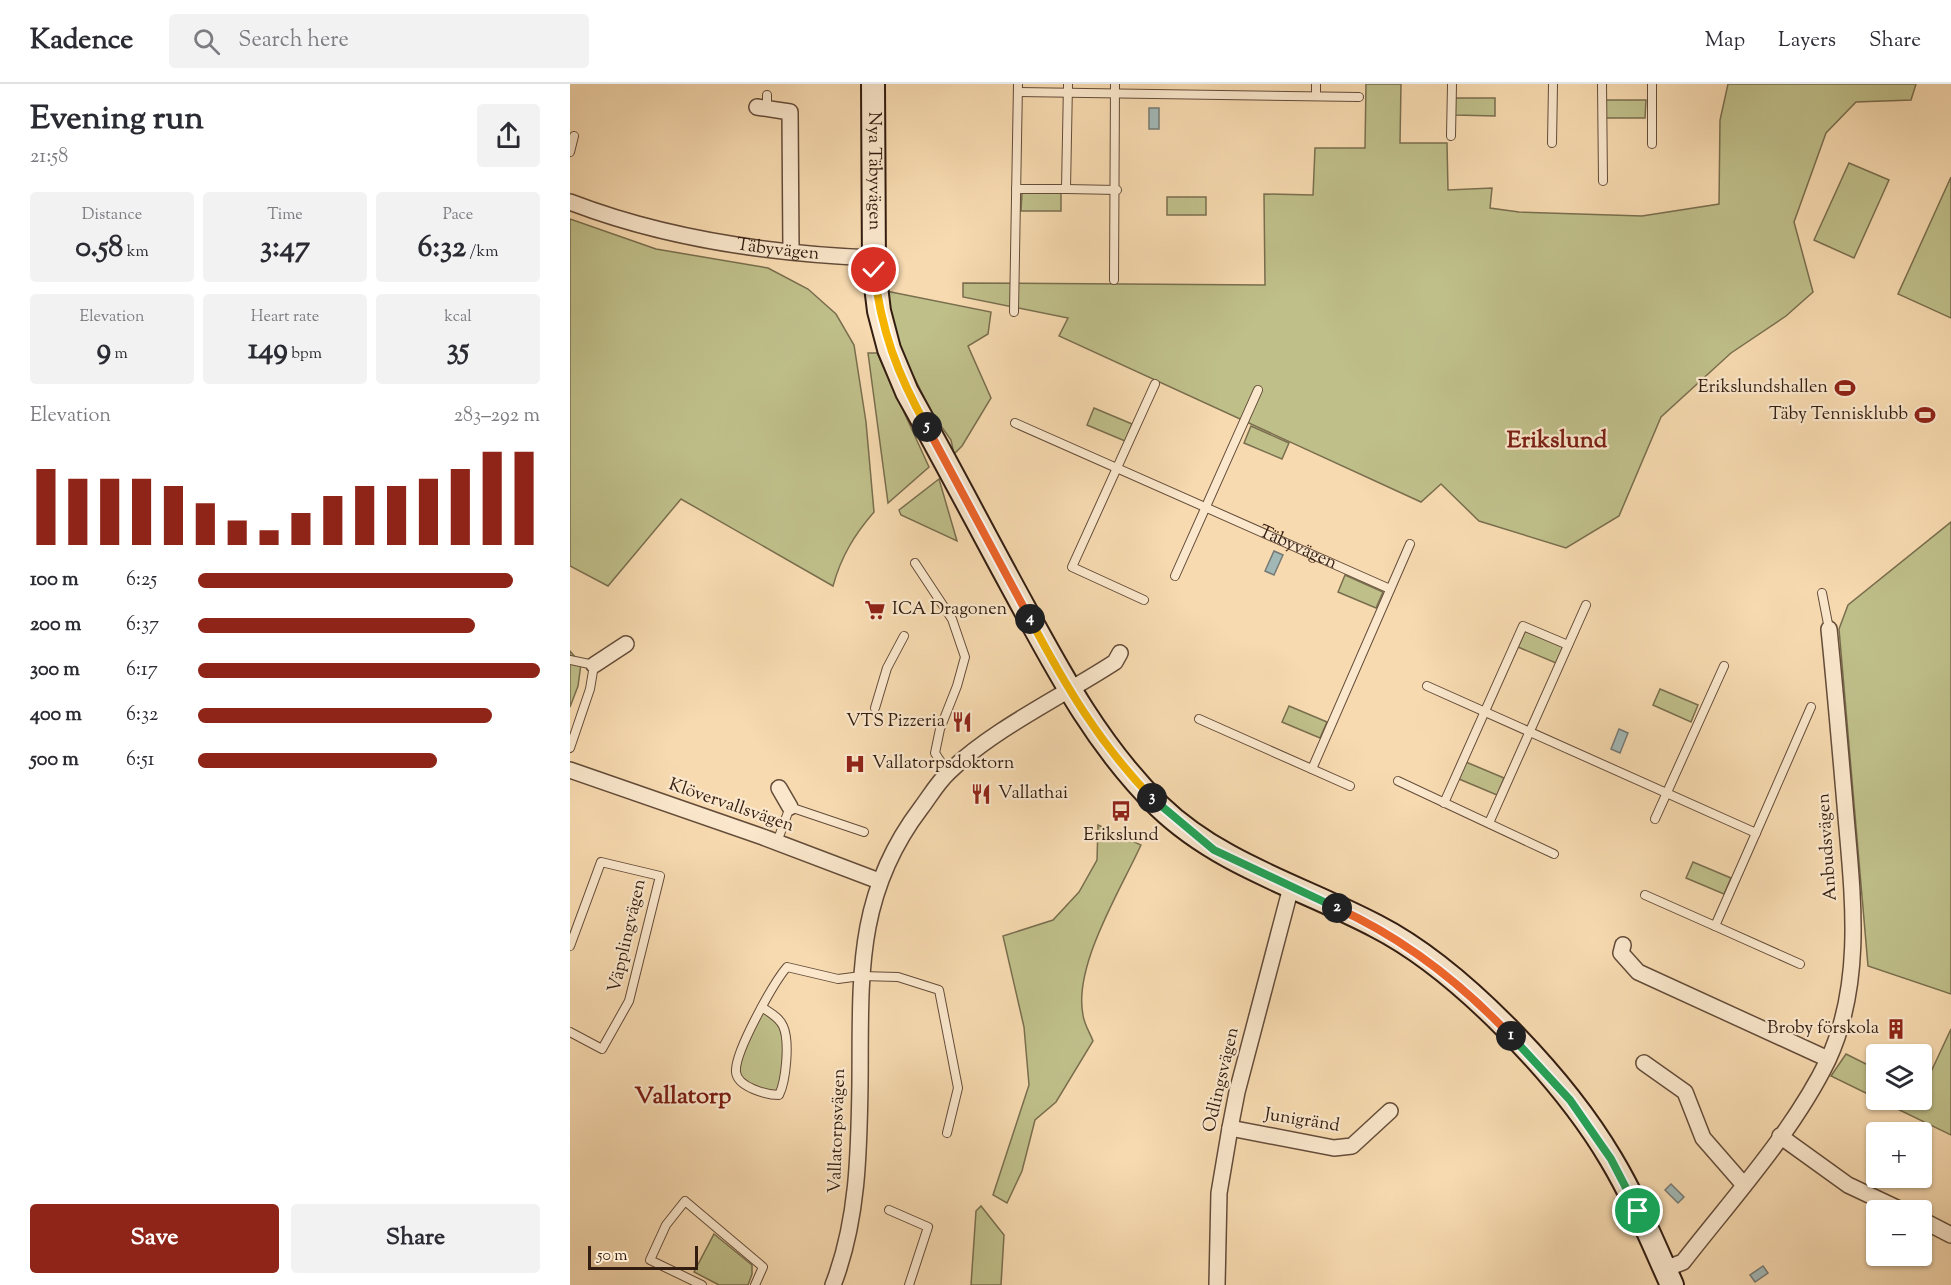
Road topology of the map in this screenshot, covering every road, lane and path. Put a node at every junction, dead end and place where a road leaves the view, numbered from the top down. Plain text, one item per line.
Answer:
1 (873, 84) edge
2 (1116, 84) edge
3 (1316, 84) edge
4 (1452, 84) edge
5 (1553, 84) edge
6 (1602, 84) edge
7 (1652, 84) edge
8 (1018, 88) edge
9 (1068, 88) edge
10 (1115, 94) junction
11 (1316, 96) junction
12 (1359, 97) dead end
13 (764, 103) dead end
14 (574, 136) dead end
15 (1452, 136) dead end
16 (1552, 143) dead end
17 (1652, 144) dead end
18 (570, 152) edge
19 (1603, 181) dead end
20 (1016, 189) junction
21 (1066, 189) junction
22 (1117, 190) junction
23 (570, 202) edge
24 (791, 251) junction
25 (874, 258) junction
26 (1114, 280) dead end
27 (1014, 312) dead end
28 (1155, 384) dead end
29 (1258, 390) dead end
30 (1015, 423) dead end
31 (1117, 468) junction
32 (1206, 508) junction
33 (1410, 544) dead end
34 (915, 562) dead end
35 (1175, 576) dead end
36 (1390, 589) junction
37 (1822, 593) dead end
38 (1144, 600) dead end
39 (1586, 605) dead end
40 (1828, 629) joint
41 (904, 636) dead end
42 (626, 644) dead end
43 (1568, 645) junction
44 (1120, 653) dead end
45 (570, 660) edge
46 (594, 665) junction
47 (1724, 666) dead end
48 (1427, 686) dead end
49 (1069, 692) junction
50 (1811, 707) dead end
51 (875, 708) dead end
52 (1484, 712) junction
53 (1199, 718) dead end
54 (1530, 732) junction
55 (570, 748) edge
56 (1312, 769) junction
57 (570, 770) edge
58 (948, 773) junction
59 (1398, 782) dead end
60 (1350, 786) dead end
61 (779, 788) dead end
62 (1667, 793) junction
63 (1444, 802) junction
64 (790, 807) junction
65 (1655, 819) dead end
66 (1489, 823) junction
67 (864, 832) dead end
68 (1756, 833) junction
69 (777, 842) junction
70 (1554, 854) dead end
71 (879, 880) junction
72 (1291, 887) junction
73 (1645, 895) dead end
74 (574, 922) edge
75 (1715, 926) junction
76 (1623, 945) dead end
77 (570, 946) edge
78 (1800, 964) dead end
79 (861, 976) junction
80 (762, 1007) junction
81 (570, 1032) edge
82 (1828, 1059) junction
83 (1644, 1063) dead end
84 (1390, 1112) dead end
85 (1230, 1128) junction
86 (947, 1133) dead end
87 (1780, 1136) junction
88 (1744, 1185) junction
89 (1880, 1200) edge
90 (889, 1210) dead end
91 (1932, 1225) edge
92 (1951, 1235) edge
93 (1668, 1277) edge
94 (702, 1285) edge
95 (755, 1285) edge
96 (833, 1285) edge
97 (909, 1285) edge
98 (1217, 1285) edge

1 - 25 main road, Nya Täbyvägen
2 - 10 lane
3 - 11 lane
4 - 15 lane
5 - 16 lane
6 - 19 lane
7 - 17 lane
8 - 9 lane
8 - 20 lane
9 - 10 lane
9 - 21 lane
10 - 11 lane
10 - 22 lane
11 - 12 lane
13 - 24 street
14 - 18 lane
20 - 21 lane
20 - 27 lane
21 - 22 lane
22 - 26 lane
23 - 24 street, Täbyvägen
24 - 25 street, Täbyvägen
25 - 49 main road
28 - 31 lane
29 - 32 lane
30 - 31 lane, Täbyvägen
31 - 32 lane, Täbyvägen
31 - 38 lane
32 - 35 lane
32 - 36 lane, Täbyvägen
33 - 36 lane
34 - 58 lane
36 - 56 lane
37 - 40 lane
39 - 43 lane
40 - 82 street, Anbudsvägen
41 - 51 lane
42 - 46 street
43 - 52 lane
43 - 54 lane
44 - 49 street
45 - 46 lane
46 - 55 lane
47 - 62 lane
48 - 52 lane
49 - 58 street, Vallatorpsvägen
49 - 72 main road
50 - 68 lane
52 - 54 lane
52 - 63 lane
53 - 56 lane
54 - 62 lane
54 - 66 lane
56 - 60 lane
57 - 69 street, Klövervallsvägen
58 - 71 street, Vallatorpsvägen
59 - 63 lane
61 - 64 street, Klövervallsvägen
62 - 65 lane
62 - 68 lane
63 - 66 lane
64 - 67 lane
64 - 69 lane
66 - 70 lane
68 - 75 lane
69 - 71 street, Klövervallsvägen
71 - 79 street, Vallatorpsvägen
72 - 85 street, Odlingsvägen
72 - 93 main road
73 - 75 lane
74 - 77 lane, Väpplingvägen
74 - 81 lane, Väpplingvägen
75 - 78 lane
76 - 82 street
79 - 80 lane
79 - 86 lane
79 - 96 street, Vallatorpsvägen
80 - 80 lane
82 - 87 street, Anbudsvägen
83 - 88 street
84 - 85 street, Junigränd
85 - 98 street, Odlingsvägen
87 - 88 street, Anbudsvägen
87 - 89 street
88 - 93 street, Anbudsvägen
90 - 97 lane
91 - 92 street
94 - 95 lane

